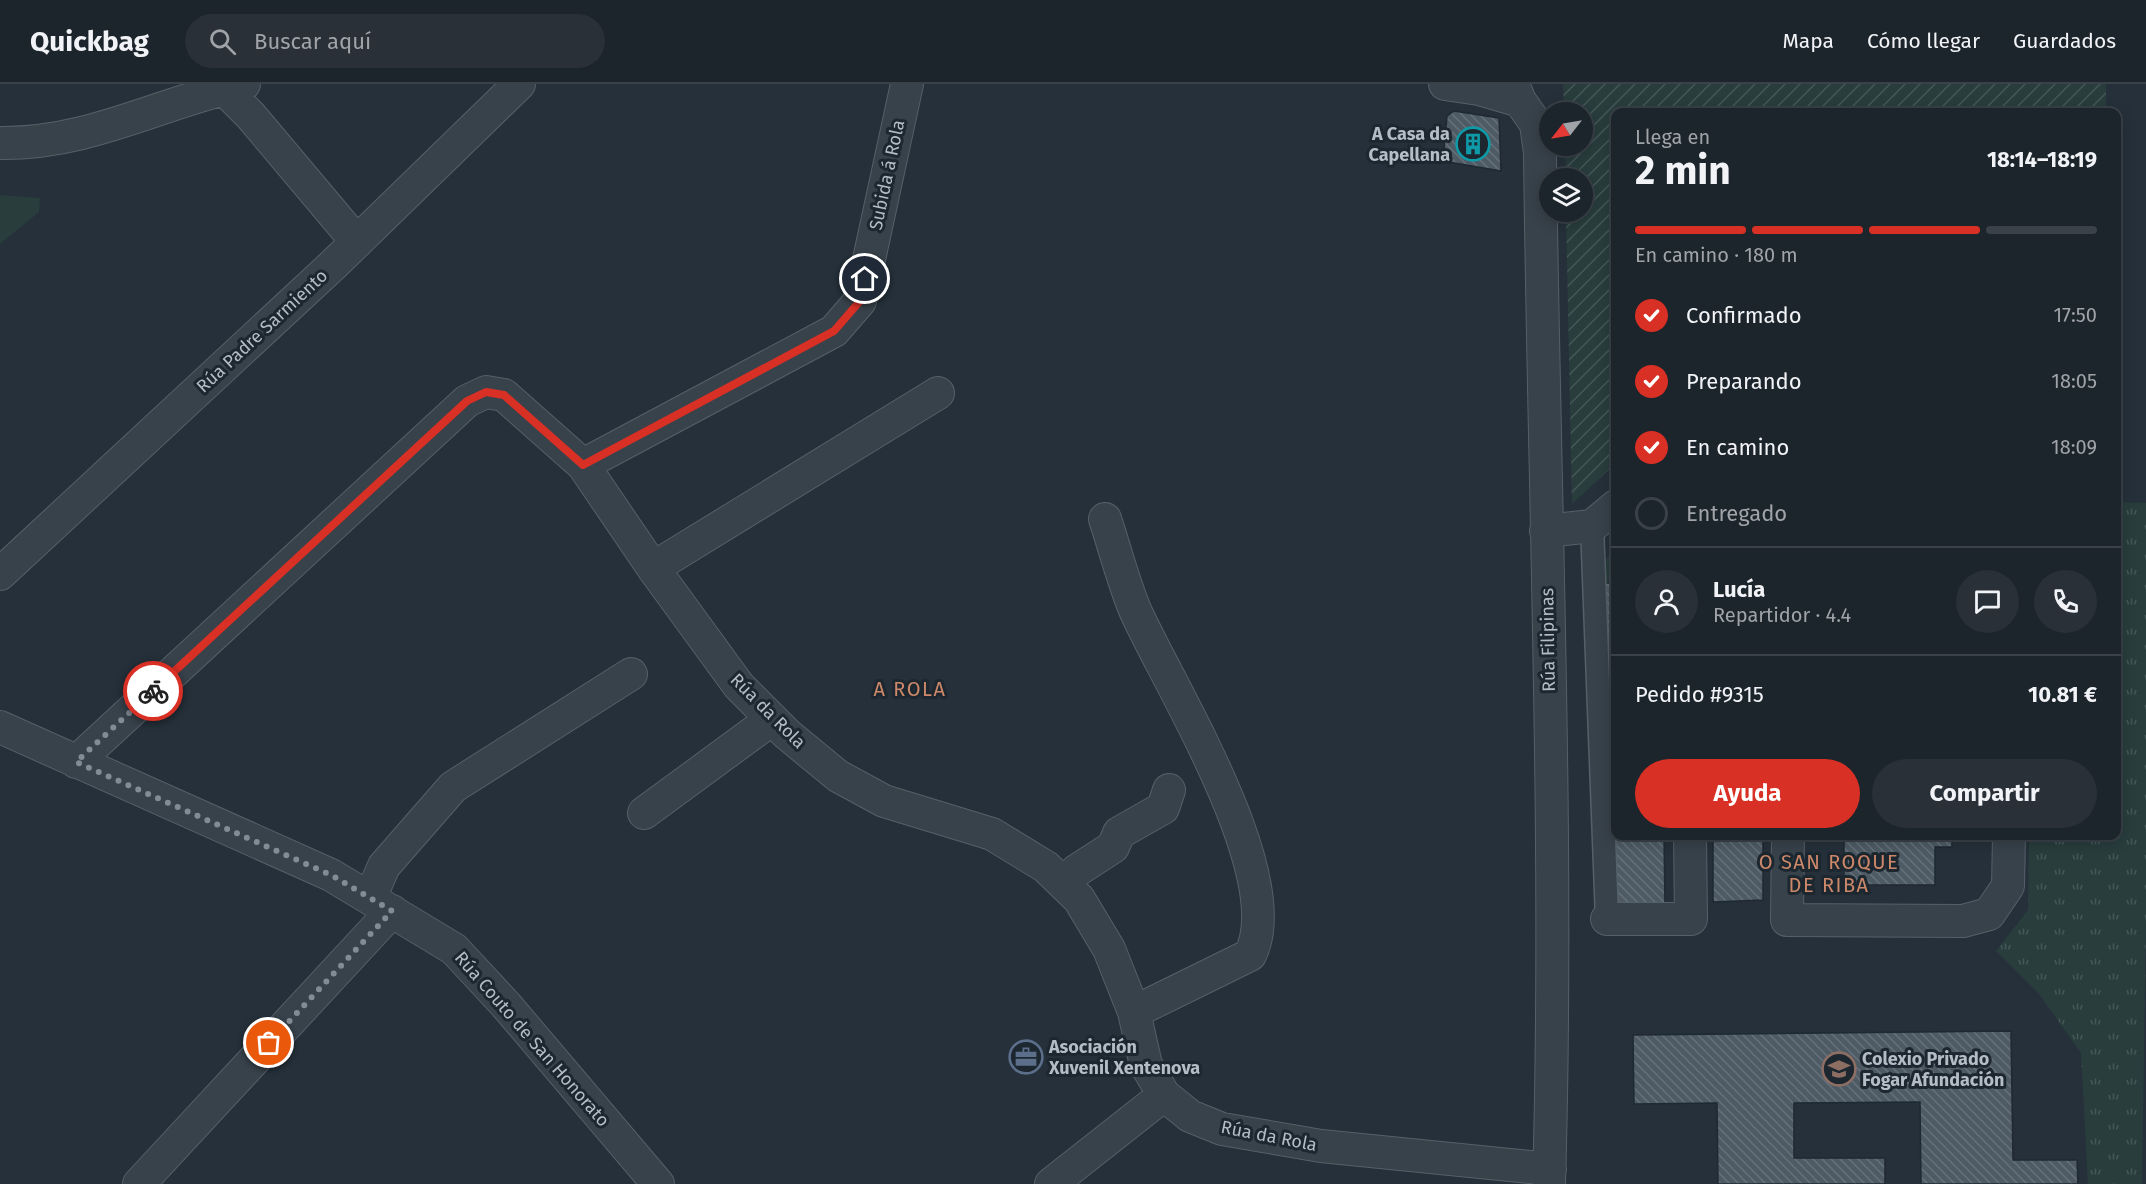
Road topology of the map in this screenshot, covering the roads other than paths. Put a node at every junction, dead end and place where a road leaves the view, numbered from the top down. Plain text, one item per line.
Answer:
1 (519, 84) edge
2 (906, 84) edge
3 (1445, 84) edge
4 (228, 86) edge
5 (1516, 93) edge
6 (0, 143) edge
7 (357, 242) junction
8 (938, 393) dead end
9 (583, 465) junction
10 (1611, 510) edge
11 (1105, 519) dead end
12 (1592, 526) junction
13 (1546, 531) junction
14 (653, 568) junction
15 (0, 574) edge
16 (631, 674) dead end
17 (772, 719) junction
18 (0, 727) edge
19 (76, 762) junction
20 (1169, 790) dead end
21 (644, 813) dead end
22 (1690, 840) edge
23 (1788, 840) edge
24 (2009, 840) edge
25 (1065, 885) junction
26 (381, 904) junction
27 (1607, 919) joint
28 (1134, 1012) junction
29 (1164, 1095) junction
30 (1550, 1177) edge
31 (139, 1184) edge
32 (658, 1184) edge
33 (1051, 1184) edge

1 - 7 street, Rúa Padre Sarmiento
2 - 9 street, Subida á Rola
3 - 5 street
4 - 6 street
4 - 7 street
5 - 13 street, Rúa Filipinas
7 - 15 street, Rúa Padre Sarmiento
8 - 14 street
9 - 14 street, Rúa da Rola
9 - 19 street, Rúa da Rola
10 - 12 street
11 - 28 street
12 - 13 street
12 - 27 street
13 - 30 street, Rúa Filipinas
14 - 17 street, Rúa da Rola
16 - 26 street
17 - 21 street
17 - 25 street, Rúa da Rola
18 - 19 street, Rúa Couto de San Honorato
19 - 26 street, Rúa Couto de San Honorato
20 - 25 street
22 - 27 street
23 - 24 street
25 - 28 street, Rúa da Rola
26 - 31 street
26 - 32 street, Rúa Couto de San Honorato
28 - 29 street, Rúa da Rola
29 - 30 street, Rúa da Rola
29 - 33 street

